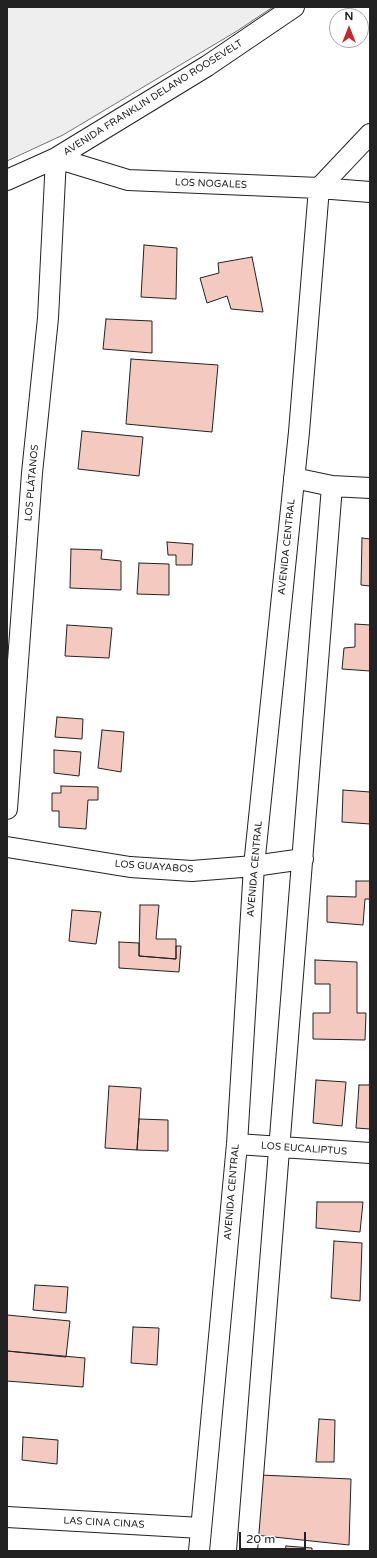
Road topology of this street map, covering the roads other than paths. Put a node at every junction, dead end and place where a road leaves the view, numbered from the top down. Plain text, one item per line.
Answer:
1 (294, 7) edge
2 (370, 134) edge
3 (56, 158) junction
4 (7, 180) edge
5 (319, 188) junction
6 (370, 192) edge
7 (294, 478) junction
8 (332, 486) junction
9 (370, 488) edge
10 (7, 809) edge
11 (7, 848) edge
12 (302, 858) junction
13 (254, 866) junction
14 (237, 1144) junction
15 (280, 1148) junction
16 (370, 1153) edge
17 (7, 1517) edge
18 (201, 1528) junction
19 (199, 1551) edge
20 (247, 1551) edge

1 - 3 street, AVENIDA FRANKLIN DELANO ROOSEVELT
2 - 5 street
3 - 4 street, AVENIDA FRANKLIN DELANO ROOSEVELT
3 - 5 street, LOS NOGALES
3 - 10 street, LOS PLÁTANOS
5 - 6 street, LOS NOGALES
5 - 7 street, AVENIDA CENTRAL
7 - 8 street
7 - 13 street, AVENIDA CENTRAL
8 - 9 street
8 - 12 street
11 - 13 street, LOS GUAYABOS
12 - 13 street, LOS GUAYABOS
12 - 15 street
13 - 14 street, AVENIDA CENTRAL
14 - 15 street, LOS EUCALIPTUS
14 - 18 street, AVENIDA CENTRAL
15 - 16 street, LOS EUCALIPTUS
15 - 20 street
17 - 18 street, LAS CINA CINAS
18 - 19 street, AVENIDA CENTRAL

